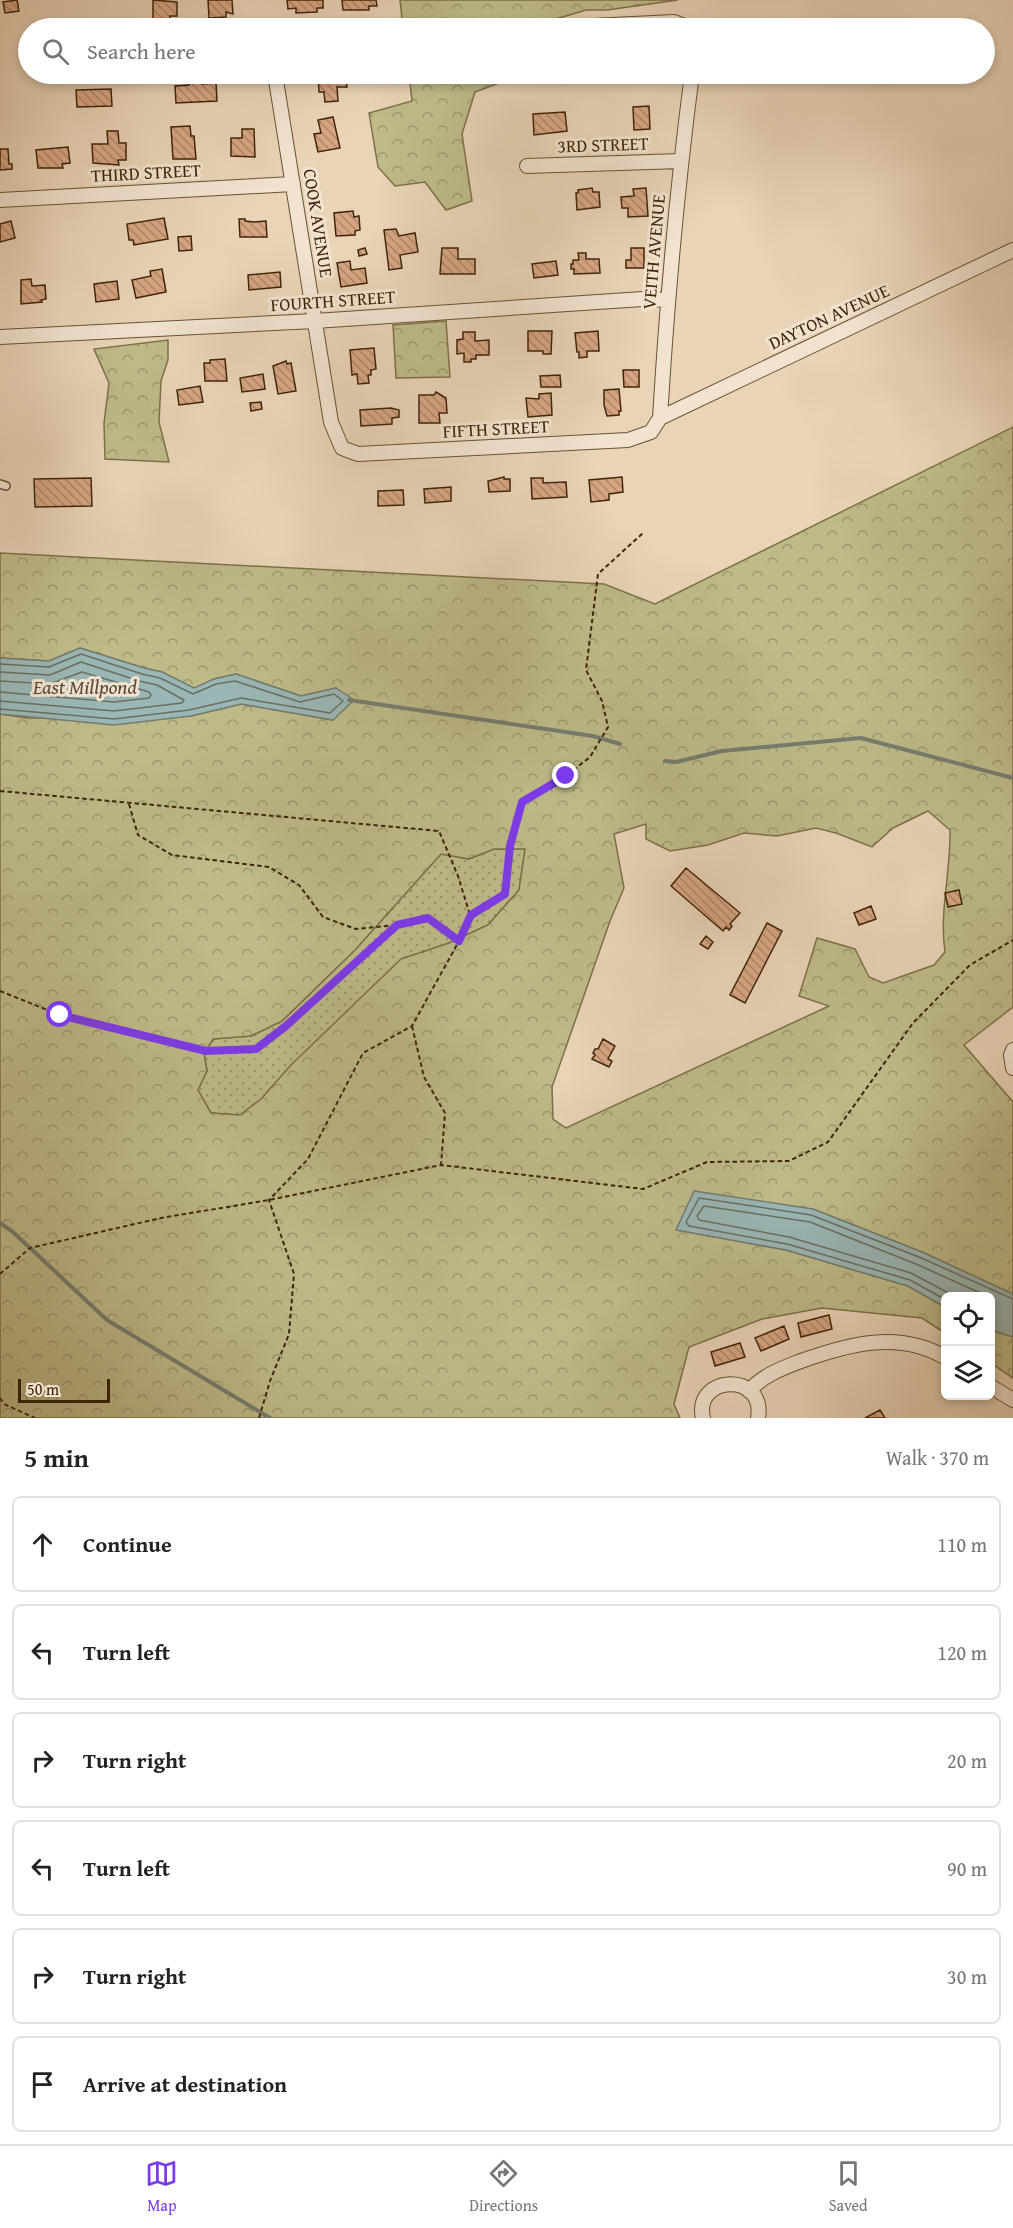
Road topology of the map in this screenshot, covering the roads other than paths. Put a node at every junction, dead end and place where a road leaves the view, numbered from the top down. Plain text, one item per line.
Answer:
1 (277, 84) edge
2 (691, 84) edge
3 (681, 160) junction
4 (527, 166) dead end
5 (293, 184) junction
6 (0, 200) edge
7 (1013, 250) edge
8 (668, 300) junction
9 (315, 321) junction
10 (0, 337) edge
11 (660, 417) junction
12 (651, 432) joint
13 (342, 448) joint
14 (1013, 1050) edge
15 (1013, 1068) edge
16 (941, 1356) edge
17 (995, 1389) edge
18 (749, 1391) junction
19 (1013, 1400) edge
20 (703, 1418) edge
21 (758, 1418) edge

1 - 5 street, COOK AVENUE
2 - 3 street, VEITH AVENUE
3 - 4 street, 3RD STREET
3 - 8 street, VEITH AVENUE
5 - 6 street, THIRD STREET
5 - 9 street, COOK AVENUE
7 - 11 street, DAYTON AVENUE
8 - 9 street, FOURTH STREET
8 - 11 street, VEITH AVENUE
9 - 10 street, FOURTH STREET
9 - 13 street, COOK AVENUE
11 - 12 street, VEITH AVENUE
12 - 13 street, FIFTH STREET
14 - 15 street
16 - 18 street
17 - 19 street
18 - 20 street
18 - 21 street

